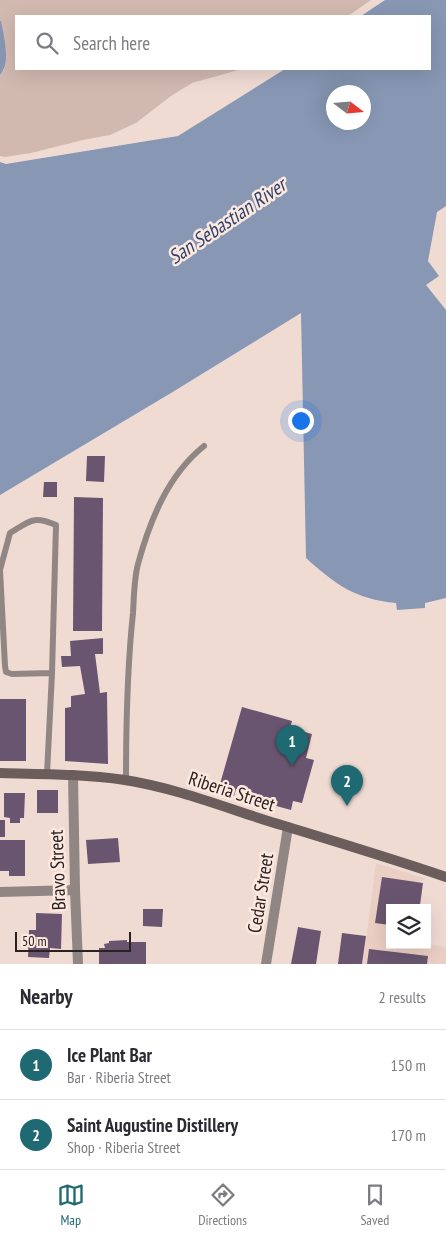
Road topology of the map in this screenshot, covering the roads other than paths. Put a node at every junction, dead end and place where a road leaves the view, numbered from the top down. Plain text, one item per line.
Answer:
1 (204, 446) dead end
2 (52, 673) junction
3 (0, 773) edge
4 (47, 774) junction
5 (73, 775) junction
6 (126, 780) junction
7 (288, 827) junction
8 (446, 877) edge
9 (74, 890) junction
10 (0, 892) edge
11 (78, 964) edge
12 (266, 964) edge

1 - 6 lane
2 - 2 lane
2 - 4 lane
3 - 4 street, Riberia Street
4 - 5 street, Riberia Street
5 - 6 street, Riberia Street
5 - 9 street, Bravo Street
6 - 7 street, Riberia Street
7 - 8 street, Riberia Street
7 - 12 street, Cedar Street
9 - 10 street
9 - 11 street, Bravo Street

